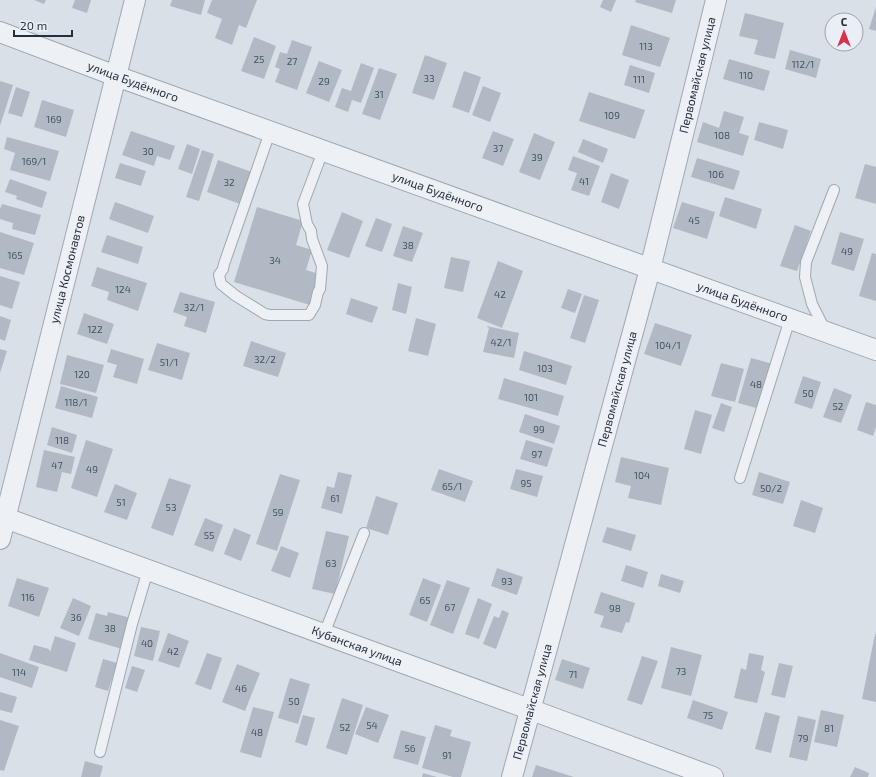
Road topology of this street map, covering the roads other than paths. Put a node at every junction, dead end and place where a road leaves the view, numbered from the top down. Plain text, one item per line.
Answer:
1 (135, 0) edge
2 (716, 0) edge
3 (0, 32) edge
4 (116, 76) junction
5 (270, 132) junction
6 (323, 151) junction
7 (834, 190) dead end
8 (650, 269) junction
9 (790, 319) junction
10 (826, 332) junction
11 (876, 350) edge
12 (740, 478) dead end
13 (3, 517) edge
14 (364, 533) dead end
15 (0, 539) edge
16 (148, 570) junction
17 (324, 634) junction
18 (529, 709) junction
19 (100, 752) dead end
20 (512, 777) edge
21 (713, 777) edge

1 - 4 street, улица Космонавтов
2 - 8 street, Первомайская улица
3 - 4 street, улица Будённого
4 - 5 street, улица Будённого
4 - 13 street, улица Космонавтов
5 - 6 street, улица Будённого
5 - 6 lane
6 - 8 street, улица Будённого
7 - 10 lane
8 - 9 street, улица Будённого
8 - 18 street, Первомайская улица
9 - 10 street, улица Будённого
9 - 12 lane
10 - 11 street, улица Будённого
13 - 15 street, улица Космонавтов
13 - 16 street, Кубанская улица
14 - 17 lane
16 - 17 street, Кубанская улица
16 - 19 lane
17 - 18 street, Кубанская улица
18 - 20 street, Первомайская улица
18 - 21 street, Кубанская улица

